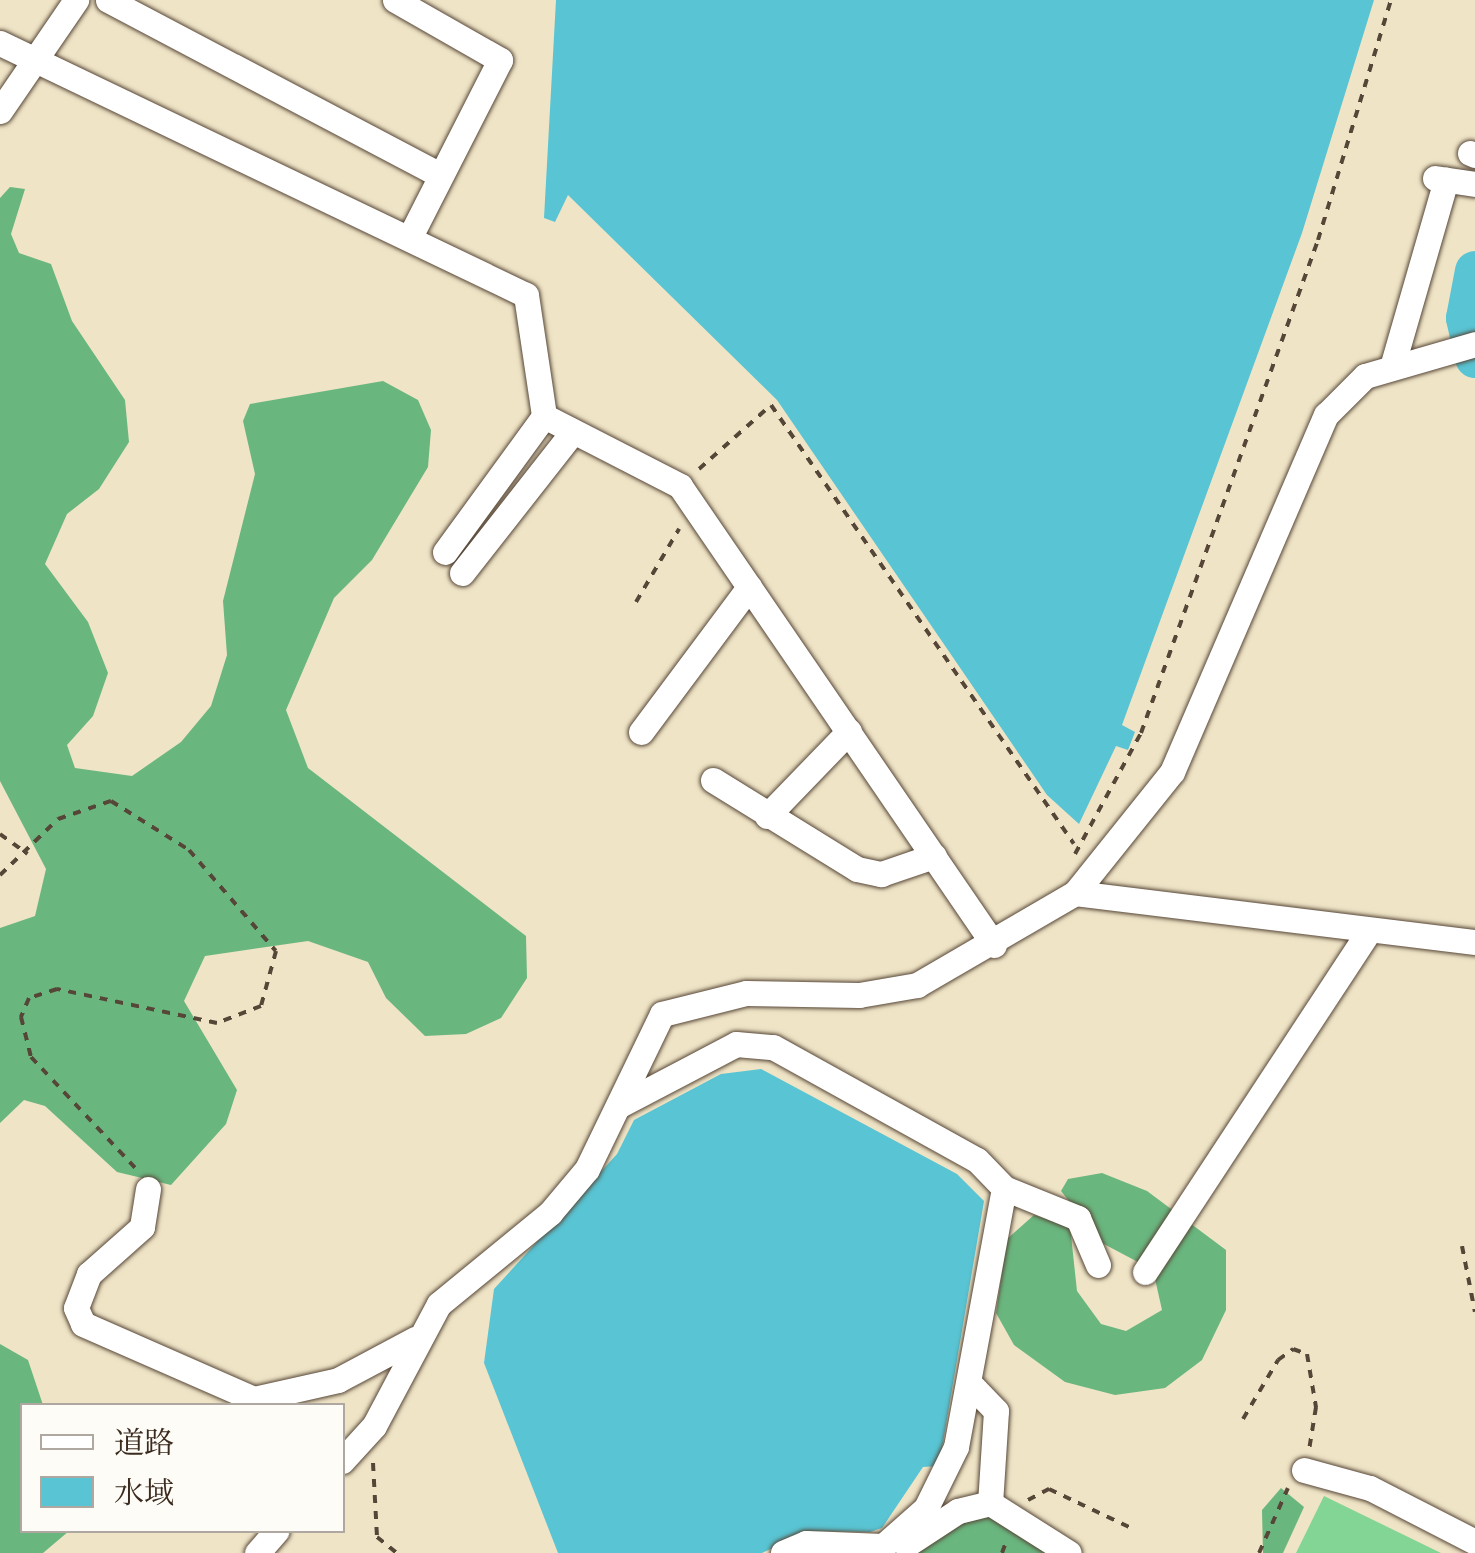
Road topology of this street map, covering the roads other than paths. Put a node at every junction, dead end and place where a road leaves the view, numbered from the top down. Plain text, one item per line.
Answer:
1 (76, 0) edge
2 (108, 0) edge
3 (395, 0) edge
4 (0, 43) edge
5 (40, 62) junction
6 (0, 110) edge
7 (440, 176) junction
8 (1475, 184) edge
9 (410, 236) junction
10 (1475, 344) edge
11 (1392, 367) junction
12 (544, 416) junction
13 (572, 434) junction
14 (445, 552) dead end
15 (462, 574) dead end
16 (749, 587) junction
17 (640, 732) dead end
18 (848, 732) junction
19 (713, 780) dead end
20 (767, 816) junction
21 (934, 856) junction
22 (1075, 893) junction
23 (1366, 935) junction
24 (1475, 942) edge
25 (994, 945) junction
26 (620, 1105) junction
27 (1004, 1188) junction
28 (148, 1189) road end
29 (1098, 1265) dead end
30 (1145, 1272) dead end
31 (416, 1339) junction
32 (971, 1385) junction
33 (345, 1458) edge
34 (1304, 1470) road end
35 (990, 1503) junction
36 (274, 1533) edge
37 (1475, 1542) edge
38 (883, 1546) junction
39 (256, 1553) edge
40 (783, 1553) edge
41 (1068, 1553) edge

1 - 5 street
2 - 7 street
3 - 7 street
4 - 5 street
5 - 6 street
5 - 9 street
7 - 9 street
8 - 11 street
9 - 12 street
10 - 11 street
11 - 22 street
12 - 13 street
12 - 14 street
13 - 15 street
13 - 16 street
16 - 17 street
16 - 18 street
18 - 20 street
18 - 21 street
19 - 20 street
20 - 21 street
21 - 25 street
22 - 23 street
22 - 25 street
23 - 24 street
23 - 30 street
25 - 26 street
26 - 27 street
26 - 31 street
27 - 29 street
27 - 32 street
28 - 31 street
31 - 33 street
32 - 35 street
32 - 38 street
34 - 37 street
35 - 38 street
35 - 41 street
36 - 39 street
38 - 40 street

